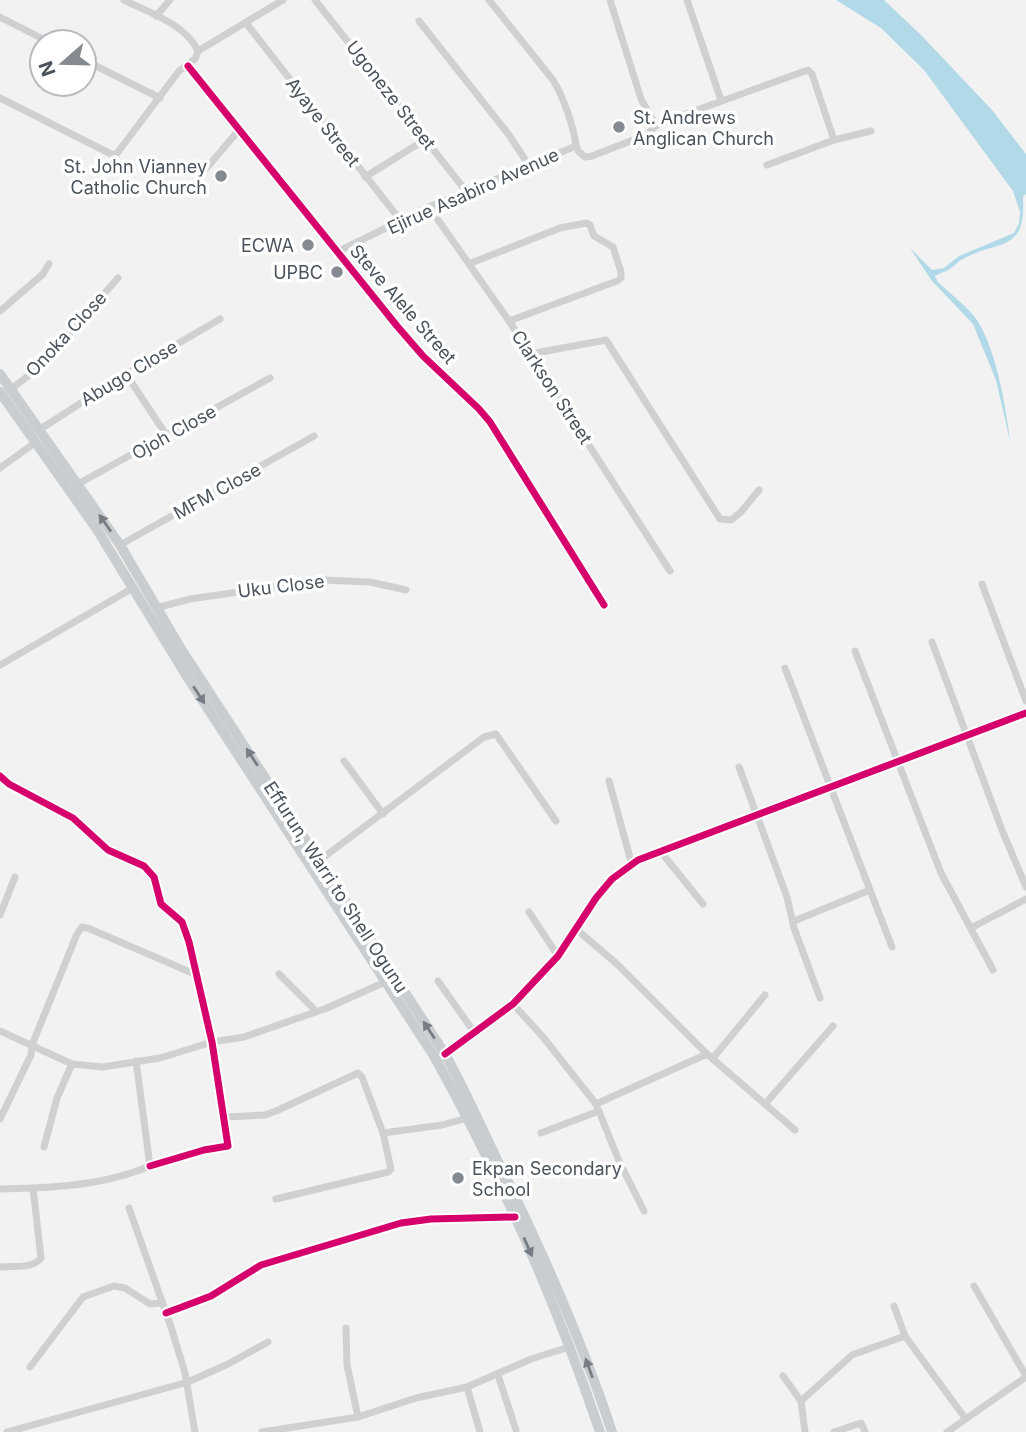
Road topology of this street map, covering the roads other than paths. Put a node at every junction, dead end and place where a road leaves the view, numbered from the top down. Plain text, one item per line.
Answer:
1 (124, 0) edge
2 (170, 0) edge
3 (283, 0) edge
4 (316, 0) edge
5 (489, 0) edge
6 (610, 0) edge
7 (687, 0) edge
8 (156, 16) junction
9 (0, 17) edge
10 (419, 20) dead end
11 (246, 23) junction
12 (28, 31) edge
13 (198, 51) junction
14 (188, 66) junction
15 (98, 67) edge
16 (0, 98) edge
17 (160, 98) junction
18 (721, 100) junction
19 (656, 126) junction
20 (239, 130) junction
21 (871, 131) dead end
22 (834, 140) junction
23 (418, 144) dead end
24 (576, 146) junction
25 (528, 164) junction
26 (767, 165) dead end
27 (205, 171) dead end
28 (365, 177) junction
29 (466, 191) junction
30 (429, 207) junction
31 (401, 221) junction
32 (337, 252) junction
33 (471, 263) junction
34 (49, 264) dead end
35 (118, 278) dead end
36 (0, 311) edge
37 (220, 319) dead end
38 (509, 321) junction
39 (530, 354) junction
40 (0, 374) edge
41 (127, 374) junction
42 (270, 378) dead end
43 (11, 389) junction
44 (0, 392) edge
45 (39, 430) junction
46 (167, 436) junction
47 (314, 436) dead end
48 (36, 442) junction
49 (0, 468) edge
50 (78, 484) junction
51 (759, 490) dead end
52 (120, 545) junction
53 (670, 571) dead end
54 (982, 584) dead end
55 (134, 588) junction
56 (405, 590) dead end
57 (604, 605) dead end
58 (156, 608) junction
59 (932, 642) dead end
60 (855, 651) dead end
61 (0, 665) edge
62 (785, 668) dead end
63 (1026, 701) edge
64 (1026, 713) edge
65 (968, 736) junction
66 (344, 761) dead end
67 (899, 762) junction
68 (739, 767) dead end
69 (0, 776) edge
70 (610, 781) dead end
71 (832, 787) junction
72 (383, 814) junction
73 (757, 815) junction
74 (556, 821) dead end
75 (302, 833) junction
76 (292, 840) junction
77 (660, 852) junction
78 (320, 860) junction
79 (632, 865) junction
80 (15, 877) dead end
81 (1026, 887) edge
82 (870, 890) junction
83 (1026, 899) edge
84 (703, 904) dead end
85 (529, 912) dead end
86 (0, 915) edge
87 (794, 921) junction
88 (971, 928) junction
89 (576, 929) junction
90 (892, 947) dead end
91 (558, 956) junction
92 (993, 970) dead end
93 (279, 974) dead end
94 (197, 975) junction
95 (438, 981) dead end
96 (385, 982) junction
97 (765, 995) dead end
98 (820, 998) dead end
99 (513, 1004) junction
100 (316, 1012) junction
101 (834, 1026) dead end
102 (0, 1031) edge
103 (474, 1032) junction
104 (212, 1042) junction
105 (32, 1045) junction
106 (445, 1054) junction
107 (710, 1056) junction
108 (136, 1061) junction
109 (72, 1064) junction
110 (765, 1104) junction
111 (597, 1108) junction
112 (225, 1117) junction
113 (467, 1118) junction
114 (0, 1119) edge
115 (795, 1130) dead end
116 (383, 1133) junction
117 (541, 1133) dead end
118 (44, 1147) dead end
119 (150, 1166) junction
120 (33, 1188) junction
121 (0, 1189) edge
122 (276, 1199) dead end
123 (129, 1208) dead end
124 (644, 1211) dead end
125 (514, 1217) junction
126 (0, 1267) edge
127 (974, 1286) dead end
128 (162, 1303) junction
129 (894, 1306) dead end
130 (166, 1313) junction
131 (346, 1328) dead end
132 (905, 1336) junction
133 (268, 1342) dead end
134 (569, 1347) junction
135 (30, 1367) dead end
136 (498, 1375) junction
137 (783, 1376) dead end
138 (1026, 1377) edge
139 (188, 1382) junction
140 (467, 1387) junction
141 (801, 1401) junction
142 (358, 1417) junction
143 (965, 1418) junction
144 (516, 1430) edge
145 (7, 1432) edge
146 (195, 1432) edge
147 (261, 1432) edge
148 (480, 1432) edge
149 (600, 1432) edge
150 (612, 1432) edge
151 (805, 1432) edge
152 (834, 1432) edge
153 (865, 1432) edge
154 (947, 1432) edge

1 - 8 street
2 - 8 street
3 - 11 street
4 - 29 street, Ugoneze Street
5 - 24 street
6 - 19 street
7 - 18 street
8 - 13 street
9 - 12 street
10 - 25 street
11 - 13 street
11 - 28 street, Ayaye Street
13 - 14 street
14 - 17 street
14 - 20 street, Steve Alele Street
15 - 17 street
16 - 17 street
18 - 19 street, Ejirue Asabiro Avenue
18 - 22 street, Ejirue Asabiro Avenue
19 - 24 street, Ejirue Asabiro Avenue
20 - 27 street
20 - 32 street, Steve Alele Street
21 - 22 street
22 - 26 street
23 - 28 street
24 - 25 street, Ejirue Asabiro Avenue
25 - 29 street, Ejirue Asabiro Avenue
28 - 31 street, Ayaye Street
29 - 30 street, Ejirue Asabiro Avenue
30 - 31 street, Ejirue Asabiro Avenue
30 - 33 street, Clarkson Street
31 - 32 street, Ejirue Asabiro Avenue
32 - 57 street, Steve Alele Street
33 - 38 street, Clarkson Street
33 - 38 street
34 - 36 street
35 - 43 street, Onoka Close
37 - 41 street, Abugo Close
38 - 39 street, Clarkson Street
39 - 51 street
39 - 53 street, Clarkson Street
40 - 43 main road, Effurun, Warri to Shell Ogunu
41 - 45 street, Abugo Close
41 - 46 street
42 - 46 street, Ojoh Close
43 - 45 main road, Effurun, Warri to Shell Ogunu
44 - 48 main road, Effurun, Warri to Shell Ogunu
45 - 50 main road, Effurun, Warri to Shell Ogunu
46 - 50 street, Ojoh Close
47 - 52 street, MFM Close
48 - 49 street
48 - 55 main road, Effurun, Warri to Shell Ogunu
52 -> 50 main road, Effurun, Warri to Shell Ogunu
52 - 58 main road, Effurun, Warri to Shell Ogunu
54 - 63 street
55 - 61 street
55 -> 76 main road, Effurun, Warri to Shell Ogunu
56 - 58 street, Uku Close
75 -> 58 main road, Effurun, Warri to Shell Ogunu
59 - 65 street
60 - 67 street
62 - 71 street
64 - 65 street
65 - 67 street
65 - 81 street
66 - 72 street
67 - 71 street
67 - 88 street
68 - 73 street
69 - 94 street
70 - 79 street
71 - 73 street
71 - 82 street
72 - 74 street
72 - 78 street
73 - 77 street
73 - 87 street
75 - 76 main road
75 - 78 main road, Effurun, Warri to Shell Ogunu
76 - 96 main road, Effurun, Warri to Shell Ogunu
77 - 79 street
77 - 84 street
106 -> 78 main road, Effurun, Warri to Shell Ogunu
79 - 89 street
80 - 86 street
82 - 87 street
82 - 90 street
83 - 88 street
85 - 91 street
87 - 98 street
88 - 92 street
89 - 91 street
89 - 107 street
91 - 99 street
93 - 100 street
94 - 104 street
94 - 105 street
95 - 103 street
96 - 100 street
96 - 113 main road, Effurun, Warri to Shell Ogunu
97 - 107 street
99 - 103 street
99 - 111 street
100 - 104 street
101 - 110 street
102 - 105 street
103 - 106 street
104 - 108 street
104 - 112 street
105 - 109 street
105 - 114 street
150 -> 106 main road, Effurun, Warri to Shell Ogunu
107 - 110 street
107 - 111 street
108 - 109 street
108 - 119 street
109 - 118 street
110 - 115 street
111 - 117 street
111 - 124 street
112 - 116 street
112 - 119 street
113 - 116 street
113 - 125 main road, Effurun, Warri to Shell Ogunu
116 - 122 street
119 - 120 street
120 - 121 street
120 - 126 street
123 - 128 street
125 - 130 street
125 -> 134 main road, Effurun, Warri to Shell Ogunu
127 - 138 street
128 - 130 street
128 - 135 street
129 - 132 street
130 - 139 street
131 - 142 street
132 - 141 street
132 - 143 street
133 - 139 street
134 - 136 street
134 - 149 main road, Effurun, Warri to Shell Ogunu
136 - 140 street
136 - 144 street
137 - 141 street
138 - 143 street
139 - 145 street
139 - 146 street
140 - 142 street
140 - 148 street
141 - 151 street
142 - 147 street
143 - 154 street
152 - 153 street

